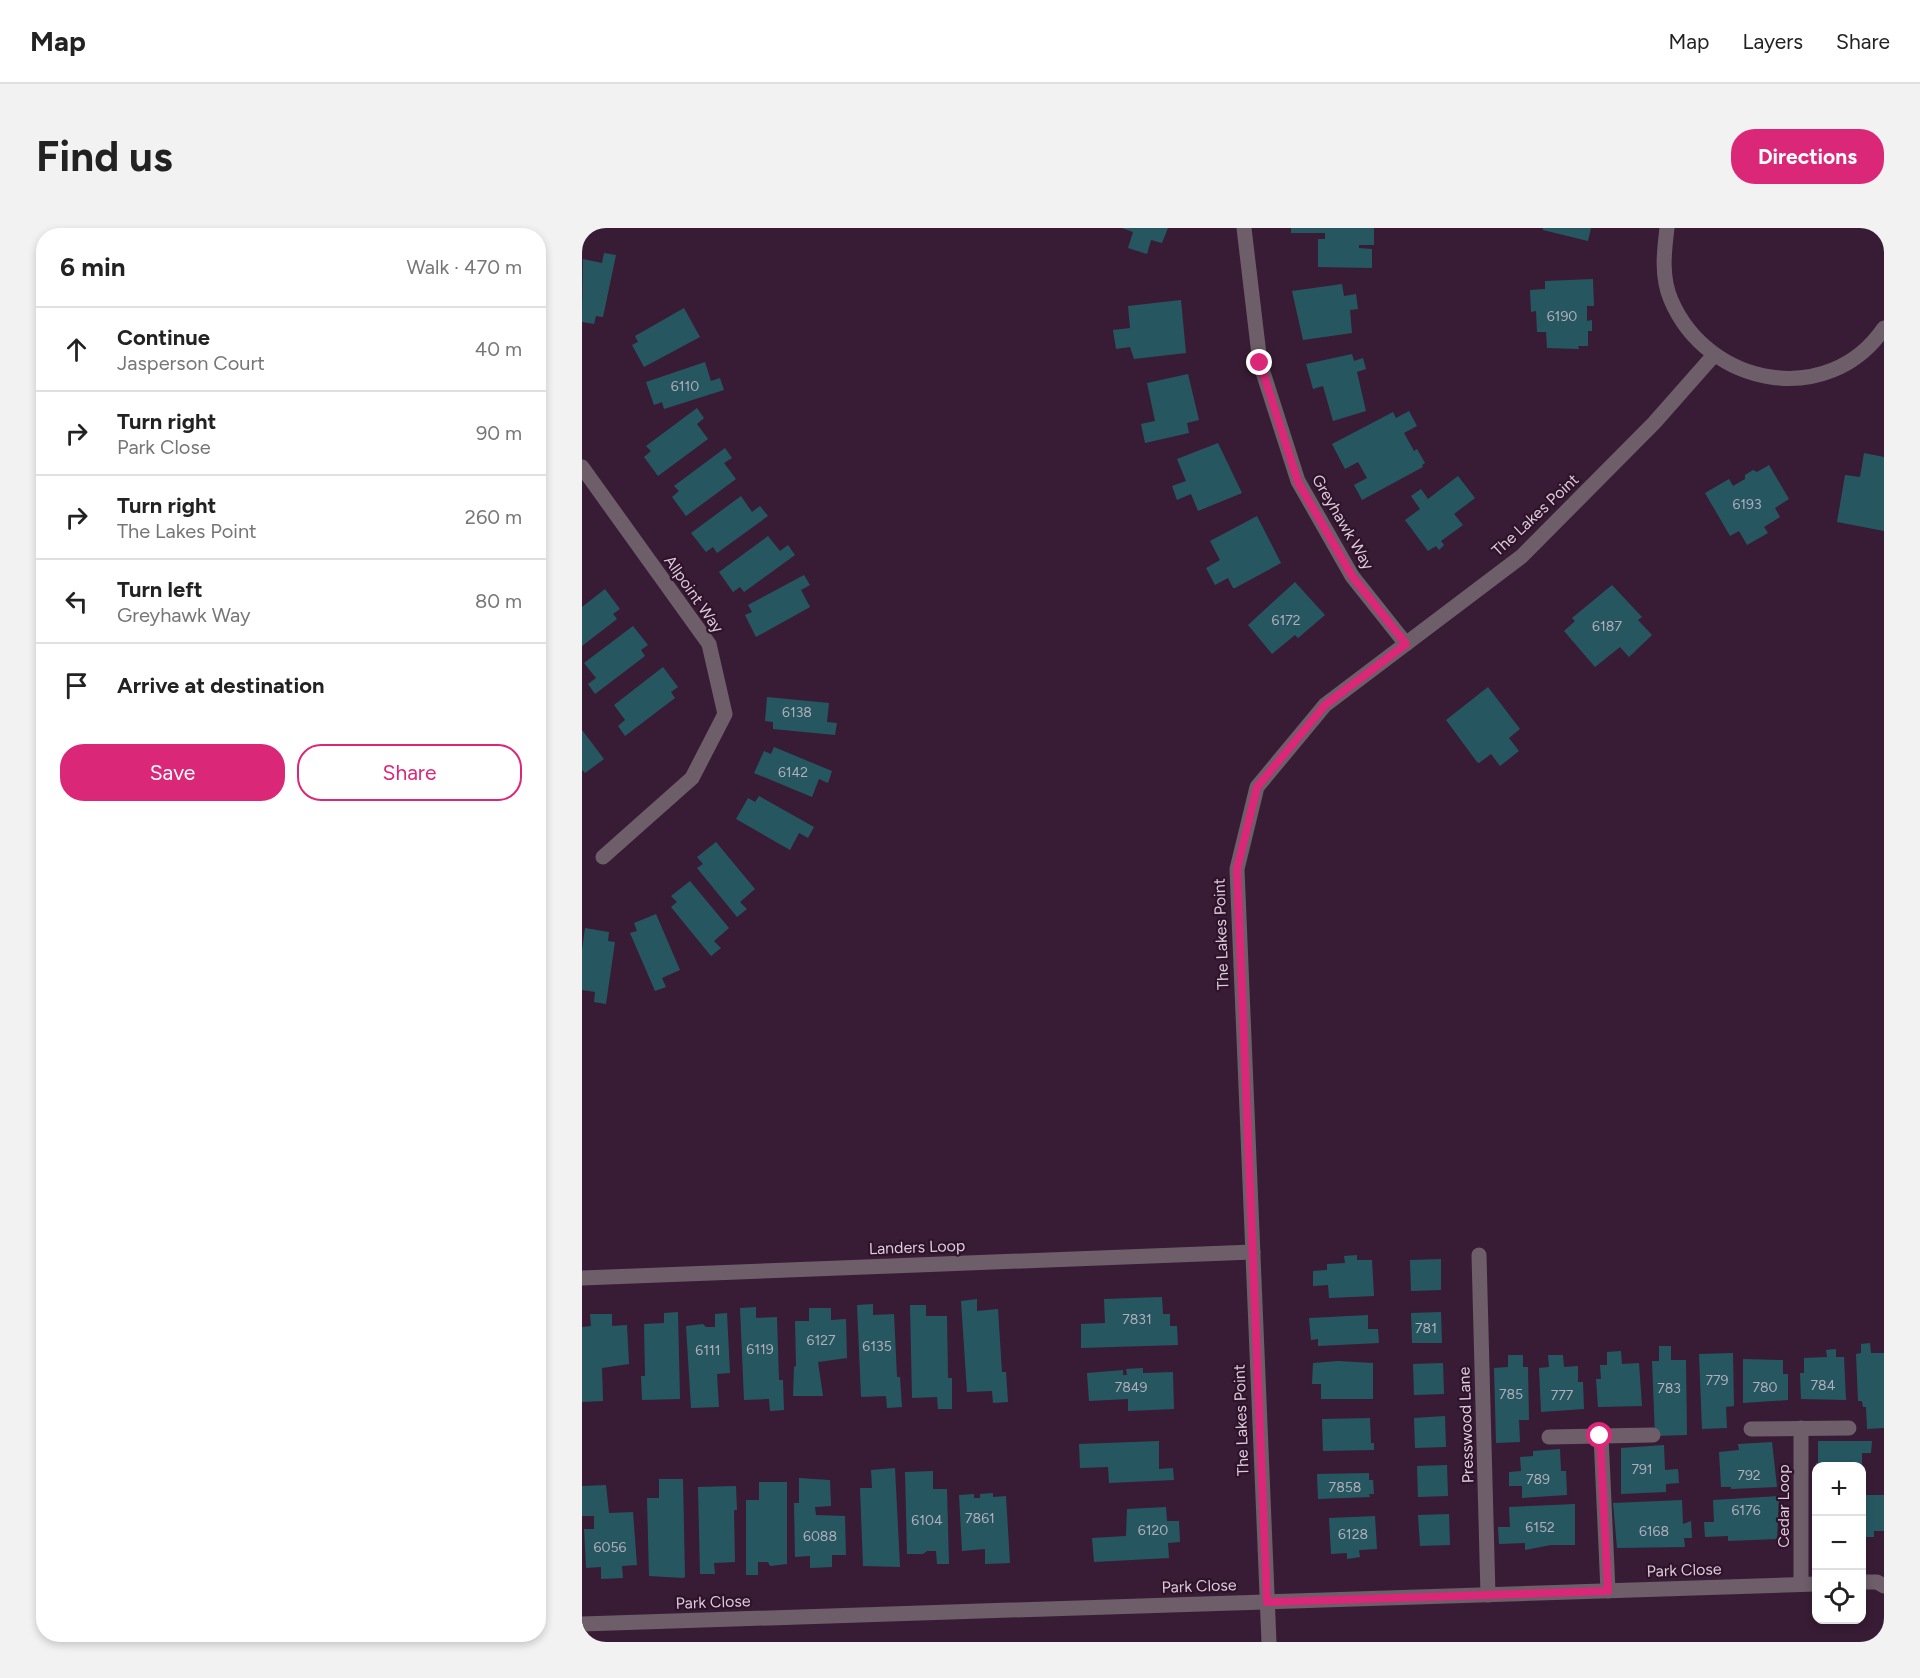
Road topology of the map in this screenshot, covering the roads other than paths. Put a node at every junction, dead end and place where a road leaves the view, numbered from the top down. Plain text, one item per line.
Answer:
1 (1244, 228) edge
2 (1666, 228) edge
3 (1881, 339) edge
4 (1714, 355) junction
5 (582, 466) edge
6 (1406, 644) junction
7 (603, 857) dead end
8 (1252, 1252) junction
9 (1479, 1255) dead end
10 (582, 1278) edge
11 (1801, 1428) junction
12 (1849, 1428) dead end
13 (1751, 1429) dead end
14 (1653, 1435) dead end
15 (1600, 1436) junction
16 (1549, 1437) dead end
17 (1866, 1582) edge
18 (1809, 1584) edge
19 (1884, 1586) edge
20 (1608, 1591) junction
21 (1488, 1595) junction
22 (1267, 1602) junction
23 (582, 1624) edge
24 (1269, 1642) edge

1 - 6 street, Greyhawk Way
2 - 4 street
3 - 4 street
4 - 6 street, The Lakes Point
5 - 7 street, Allpoint Way
6 - 8 street, The Lakes Point
8 - 10 street, Landers Loop
8 - 22 street, The Lakes Point
9 - 21 street, Presswood Lane
11 - 12 street
11 - 13 street
11 - 18 street, Cedar Loop
14 - 15 street
15 - 16 street
15 - 20 street
17 - 19 street
18 - 20 street, Park Close
20 - 21 street, Park Close
21 - 22 street, Park Close
22 - 23 street, Park Close
22 - 24 street, The Lakes Point

